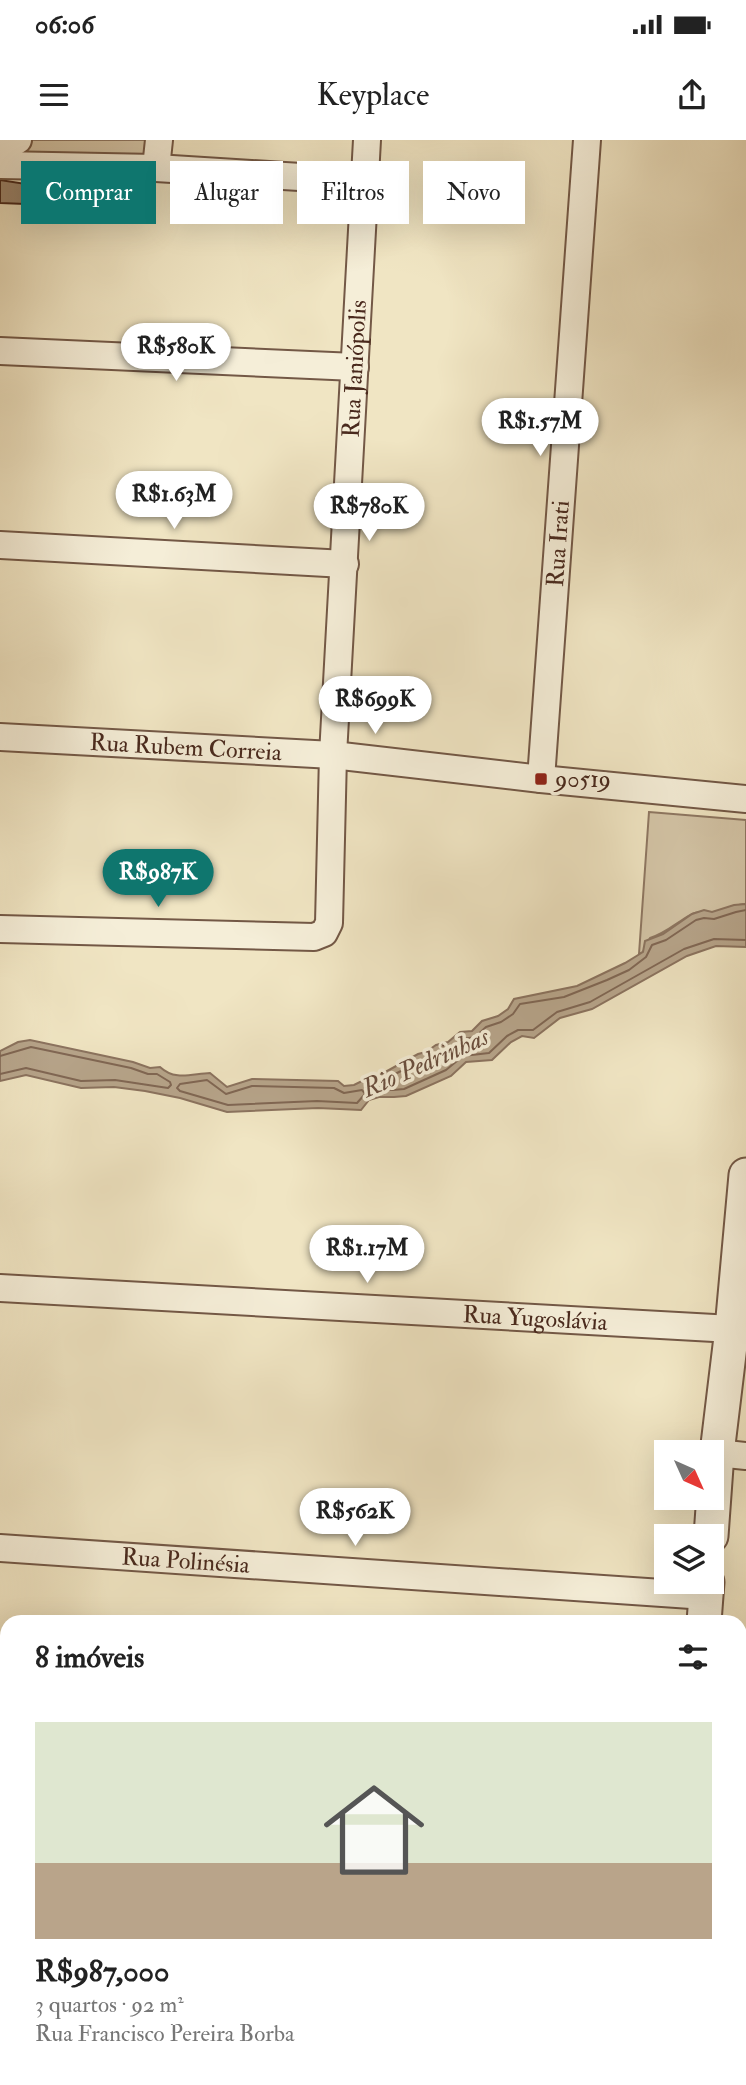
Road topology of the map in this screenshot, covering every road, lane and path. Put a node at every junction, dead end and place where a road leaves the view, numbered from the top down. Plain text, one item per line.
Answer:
1 (18, 140) edge
2 (159, 140) edge
3 (367, 140) edge
4 (587, 140) edge
5 (0, 152) edge
6 (365, 161) edge
7 (0, 165) edge
8 (21, 165) edge
9 (156, 168) joint
10 (297, 177) edge
11 (362, 224) edge
12 (0, 351) edge
13 (355, 367) junction
14 (0, 545) edge
15 (345, 564) junction
16 (0, 737) edge
17 (333, 755) junction
18 (541, 779) junction
19 (746, 799) edge
20 (0, 929) edge
21 (746, 1175) edge
22 (0, 1288) edge
23 (732, 1329) junction
24 (731, 1455) edge
25 (713, 1524) edge
26 (0, 1548) edge
27 (706, 1600) edge

1 - 5 street
2 - 9 street
3 - 6 street, Rua Janiópolis
4 - 18 street, Rua Irati
7 - 8 street
9 - 10 street
11 - 13 street, Rua Janiópolis
12 - 13 street
13 - 15 street, Rua Janiópolis
14 - 15 street
15 - 17 street, Rua Janiópolis
16 - 17 street, Rua Rubem Correia
17 - 18 street, Rua Rubem Correia
17 - 20 street, Rua Janiópolis
18 - 19 street, Rua Rubem Correia
21 - 23 street
22 - 23 street, Rua Yugoslávia
23 - 24 street
24 - 25 street
26 - 27 street, Rua Polinésia

